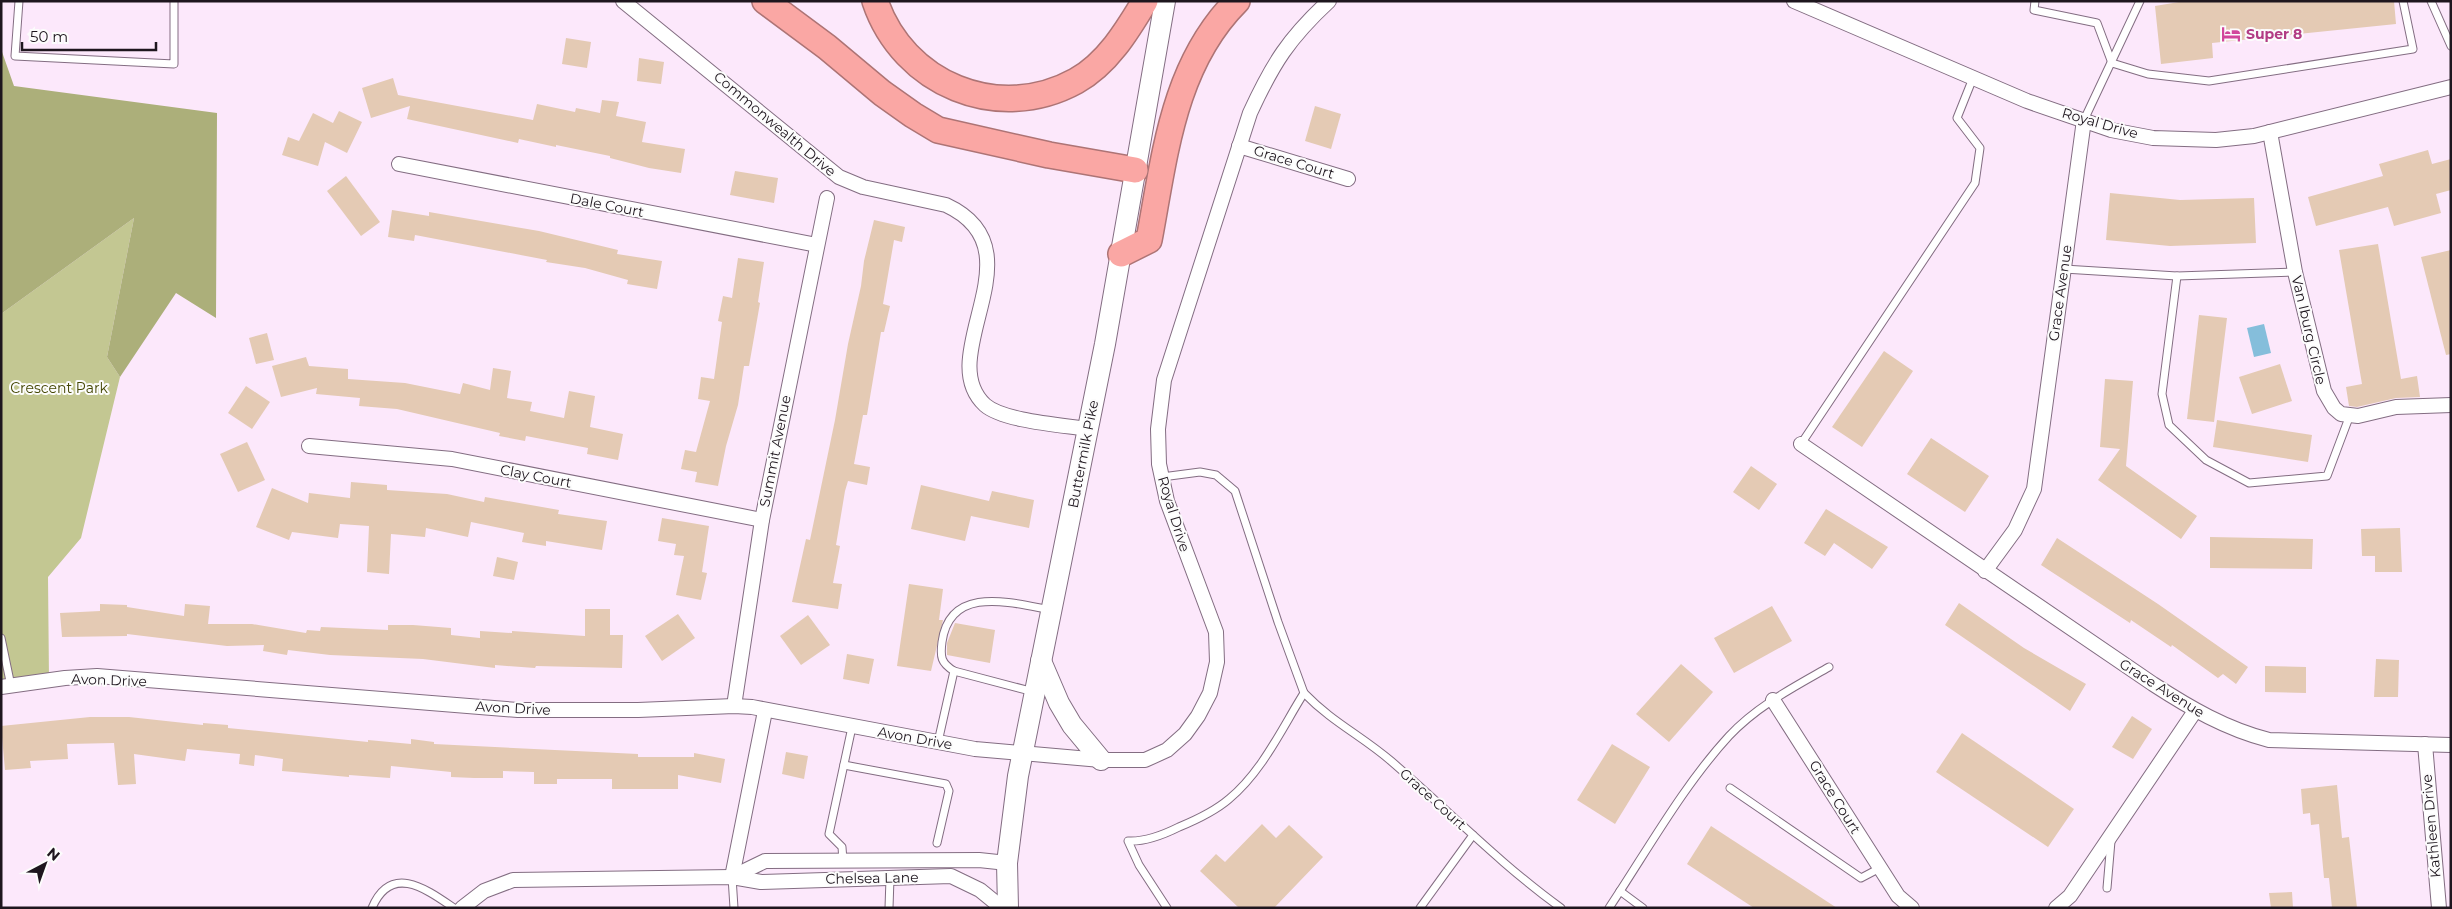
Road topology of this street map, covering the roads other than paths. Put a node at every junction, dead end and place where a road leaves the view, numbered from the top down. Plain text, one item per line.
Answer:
1 (19, 1) edge
2 (174, 1) edge
3 (624, 1) edge
4 (765, 1) edge
5 (875, 1) edge
6 (1145, 1) edge
7 (1165, 1) edge
8 (1237, 1) edge
9 (1329, 1) edge
10 (1794, 1) edge
11 (2034, 1) edge
12 (2140, 1) edge
13 (2403, 1) edge
14 (2431, 1) edge
15 (2451, 46) edge
16 (2112, 63) junction
17 (1973, 78) junction
18 (2451, 87) edge
19 (2084, 120) junction
20 (2270, 132) junction
21 (1239, 146) junction
22 (399, 164) dead end
23 (1135, 170) junction
24 (1348, 179) dead end
25 (826, 198) dead end
26 (816, 245) junction
27 (1121, 254) junction
28 (2064, 269) junction
29 (2295, 272) junction
30 (2177, 276) junction
31 (2451, 405) edge
32 (2350, 415) junction
33 (1088, 429) junction
34 (1801, 444) joint
35 (309, 446) dead end
36 (1162, 477) junction
37 (762, 520) junction
38 (1985, 571) junction
39 (1051, 610) junction
40 (1, 638) edge
41 (1829, 667) dead end
42 (954, 670) junction
43 (6, 686) edge
44 (1304, 693) junction
45 (1046, 695) junction
46 (1773, 700) junction
47 (734, 706) junction
48 (765, 711) junction
49 (2195, 712) junction
50 (852, 727) junction
51 (938, 742) junction
52 (2424, 744) junction
53 (2451, 745) edge
54 (1022, 754) junction
55 (1101, 760) junction
56 (844, 764) junction
57 (1730, 788) dead end
58 (1473, 835) junction
59 (2111, 838) junction
60 (936, 843) dead end
61 (843, 861) junction
62 (1007, 863) junction
63 (1880, 868) junction
64 (732, 877) junction
65 (890, 878) junction
66 (2107, 888) dead end
67 (1620, 892) junction
68 (372, 908) edge
69 (454, 908) edge
70 (462, 908) edge
71 (734, 908) edge
72 (889, 908) edge
73 (1002, 908) edge
74 (1008, 908) edge
75 (1167, 908) edge
76 (1420, 908) edge
77 (1561, 908) edge
78 (1609, 908) edge
79 (1643, 908) edge
80 (1912, 908) edge
81 (2056, 908) edge
82 (2439, 908) edge

1 - 2 lane
3 - 33 street, Commonwealth Drive
4 - 23 highway
5 - 6 highway
7 - 23 main road, Buttermilk Pike
8 - 27 highway
9 - 21 street, Royal Drive
10 - 17 street, Royal Drive
11 - 16 lane
12 - 16 lane
13 - 16 lane
14 - 15 lane
16 - 19 lane
17 - 19 street, Royal Drive
17 - 34 lane
18 - 20 street, Royal Drive
19 - 20 street, Royal Drive
19 - 28 street, Grace Avenue
20 - 29 street, Van Iburg Circle
21 - 24 street, Grace Court
21 - 36 street, Royal Drive
22 - 26 street, Dale Court
23 - 27 main road, Buttermilk Pike
25 - 26 street, Summit Avenue
26 - 37 street, Summit Avenue
27 - 33 main road, Buttermilk Pike
28 - 30 lane
28 - 38 street, Grace Avenue
29 - 30 lane
29 - 32 street, Van Iburg Circle
30 - 32 lane
31 - 32 street
33 - 39 main road, Buttermilk Pike
34 - 38 street, Grace Avenue
35 - 37 street, Clay Court
36 - 44 lane
36 - 55 street, Royal Drive
37 - 47 street, Summit Avenue
38 - 49 street, Grace Avenue
39 - 42 lane
39 - 45 main road, Buttermilk Pike
40 - 43 lane
41 - 46 lane
42 - 45 lane
42 - 51 lane
43 - 47 street, Avon Drive
44 - 58 lane, Grace Court
44 - 75 lane
45 - 54 main road
45 - 55 main road
46 - 63 street, Grace Court
46 - 67 lane
47 - 48 street, Avon Drive
48 - 50 street, Avon Drive
48 - 64 street
49 - 52 street, Grace Avenue
49 - 59 street
50 - 51 street, Avon Drive
50 - 56 lane
51 - 54 street, Avon Drive
52 - 53 street, Grace Avenue
52 - 82 street, Kathleen Drive
54 - 55 street, Royal Drive
54 - 62 main road
56 - 60 lane
56 - 61 lane
57 - 63 lane
58 - 76 lane
58 - 77 lane, Grace Court
59 - 66 lane
59 - 81 street
61 - 62 street, Chelsea Lane
61 - 64 street, Chelsea Lane
62 - 74 main road
63 - 80 street, Grace Court
64 - 65 street, Chelsea Lane
64 - 70 street, Chelsea Lane
64 - 71 lane
65 - 72 lane
65 - 73 street, Chelsea Lane
67 - 78 lane
67 - 79 lane
68 - 69 lane

